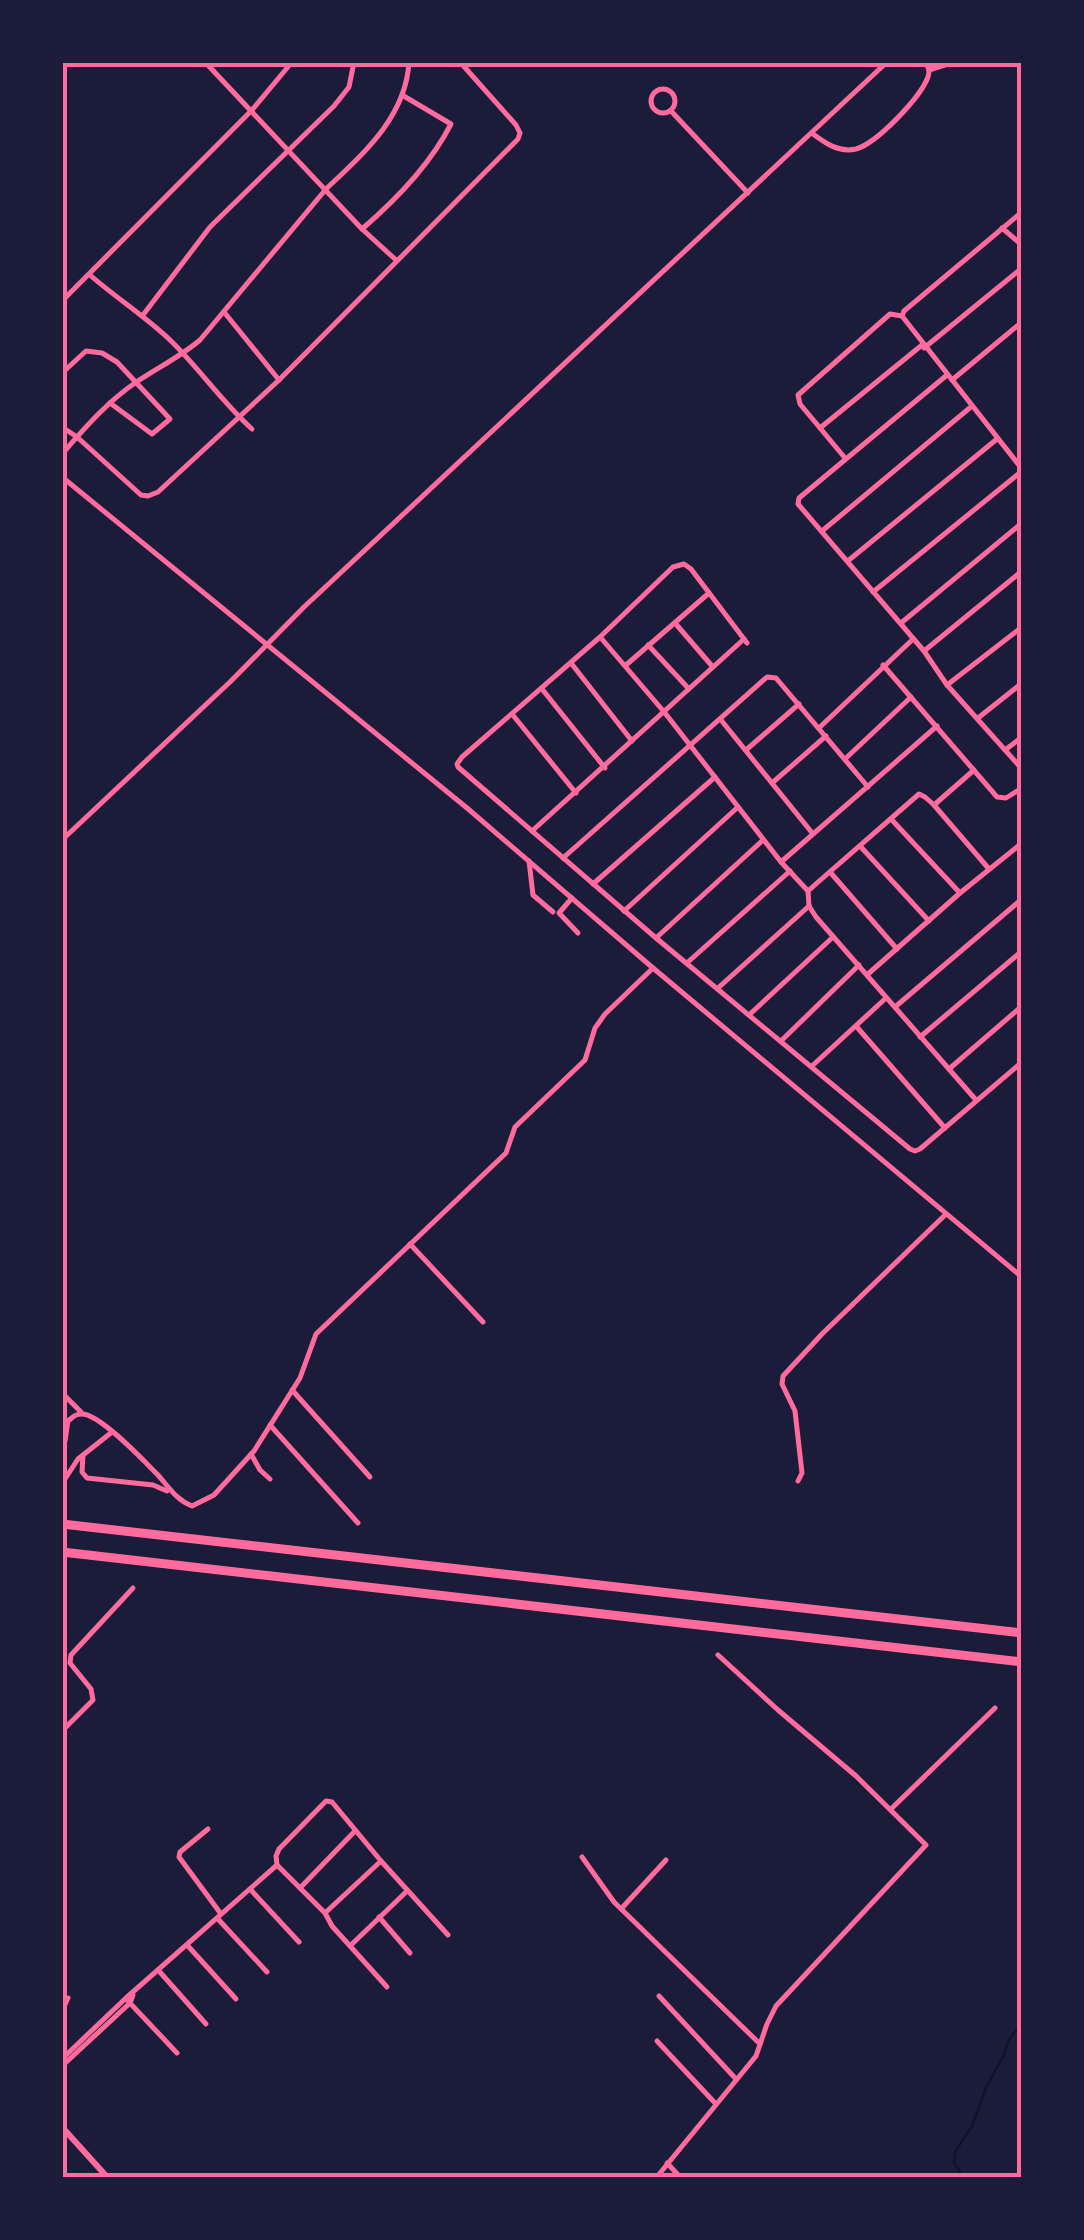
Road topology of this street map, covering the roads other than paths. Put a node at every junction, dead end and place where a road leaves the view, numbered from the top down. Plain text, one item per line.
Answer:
1 (206, 62) edge
2 (292, 62) edge
3 (354, 62) edge
4 (409, 62) edge
5 (460, 62) edge
6 (887, 62) edge
7 (925, 62) edge
8 (954, 62) edge
9 (929, 70) junction
10 (402, 96) junction
11 (252, 110) junction
12 (671, 110) junction
13 (812, 134) junction
14 (288, 149) junction
15 (326, 189) junction
16 (748, 194) junction
17 (1022, 212) edge
18 (1002, 228) junction
19 (362, 229) junction
20 (1022, 245) edge
21 (396, 260) junction
22 (1022, 268) edge
23 (90, 274) junction
24 (62, 300) edge
25 (224, 312) junction
26 (143, 316) junction
27 (902, 316) junction
28 (1022, 322) edge
29 (923, 346) junction
30 (184, 354) junction
31 (62, 373) edge
32 (950, 378) junction
33 (279, 380) junction
34 (136, 382) junction
35 (110, 403) junction
36 (972, 406) junction
37 (240, 418) junction
38 (62, 426) edge
39 (252, 428) dead end
40 (820, 428) junction
41 (77, 437) junction
42 (998, 439) junction
43 (1022, 450) edge
44 (62, 454) edge
45 (845, 458) junction
46 (1012, 458) junction
47 (1022, 470) edge
48 (62, 477) edge
49 (1022, 522) edge
50 (822, 531) junction
51 (848, 560) junction
52 (1022, 571) edge
53 (874, 592) junction
54 (709, 593) junction
55 (675, 622) junction
56 (900, 624) junction
57 (1022, 627) edge
58 (1012, 635) junction
59 (600, 638) junction
60 (912, 640) junction
61 (265, 644) junction
62 (1022, 644) edge
63 (648, 646) junction
64 (924, 651) junction
65 (571, 663) junction
66 (626, 665) junction
67 (883, 665) junction
68 (713, 667) junction
69 (1022, 683) edge
70 (947, 686) junction
71 (542, 689) junction
72 (689, 689) junction
73 (911, 696) junction
74 (799, 704) junction
75 (665, 712) junction
76 (512, 714) junction
77 (978, 718) junction
78 (721, 719) junction
79 (936, 726) junction
80 (820, 727) junction
81 (826, 736) junction
82 (1022, 736) edge
83 (632, 741) junction
84 (689, 746) junction
85 (746, 750) junction
86 (1005, 750) junction
87 (845, 759) junction
88 (604, 768) junction
89 (1022, 769) edge
90 (974, 770) junction
91 (715, 776) junction
92 (772, 783) junction
93 (868, 787) junction
94 (1022, 788) edge
95 (576, 793) junction
96 (934, 806) junction
97 (738, 807) junction
98 (891, 819) junction
99 (532, 832) junction
100 (814, 834) junction
101 (62, 840) edge
102 (763, 840) junction
103 (1022, 843) edge
104 (860, 846) junction
105 (563, 858) junction
106 (530, 862) junction
107 (781, 862) junction
108 (990, 869) junction
109 (790, 871) junction
110 (830, 872) junction
111 (594, 884) junction
112 (808, 891) junction
113 (960, 893) junction
114 (572, 898) junction
115 (1022, 899) edge
116 (809, 906) junction
117 (624, 911) junction
118 (553, 912) dead end
119 (929, 922) junction
120 (578, 933) dead end
121 (834, 936) junction
122 (656, 938) junction
123 (898, 949) junction
124 (1022, 950) edge
125 (687, 962) junction
126 (859, 965) junction
127 (653, 968) junction
128 (867, 975) junction
129 (718, 988) junction
130 (886, 998) junction
131 (1022, 1006) edge
132 (894, 1008) junction
133 (749, 1014) junction
134 (856, 1026) junction
135 (920, 1038) junction
136 (781, 1041) junction
137 (1022, 1062) edge
138 (812, 1066) junction
139 (949, 1069) junction
140 (976, 1100) junction
141 (945, 1128) junction
142 (945, 1215) junction
143 (410, 1244) junction
144 (1022, 1277) edge
145 (484, 1322) dead end
146 (292, 1390) junction
147 (62, 1393) edge
148 (83, 1414) junction
149 (270, 1425) junction
150 (112, 1432) junction
151 (62, 1445) edge
152 (250, 1454) junction
153 (82, 1455) junction
154 (62, 1464) edge
155 (70, 1470) junction
156 (370, 1477) dead end
157 (270, 1479) dead end
158 (798, 1481) dead end
159 (62, 1482) edge
160 (172, 1492) junction
161 (358, 1523) dead end
162 (62, 1524) edge
163 (62, 1552) edge
164 (134, 1588) dead end
165 (1022, 1633) edge
166 (718, 1656) dead end
167 (66, 1658) edge
168 (1022, 1662) edge
169 (995, 1708) dead end
170 (62, 1732) edge
171 (891, 1808) junction
172 (208, 1829) dead end
173 (355, 1831) junction
174 (582, 1858) dead end
175 (666, 1860) dead end
176 (381, 1861) junction
177 (278, 1865) junction
178 (300, 1888) junction
179 (250, 1890) junction
180 (407, 1891) junction
181 (621, 1909) junction
182 (325, 1913) junction
183 (220, 1916) junction
184 (379, 1918) junction
185 (448, 1935) dead end
186 (299, 1942) dead end
187 (187, 1945) junction
188 (350, 1946) junction
189 (410, 1952) dead end
190 (159, 1971) junction
191 (267, 1972) dead end
192 (387, 1987) dead end
193 (659, 1996) dead end
194 (68, 1998) dead end
195 (236, 1999) dead end
196 (128, 2001) junction
197 (62, 2011) edge
198 (206, 2024) dead end
199 (657, 2041) dead end
200 (760, 2044) junction
201 (177, 2053) dead end
202 (62, 2063) edge
203 (736, 2078) junction
204 (716, 2103) junction
205 (62, 2127) edge
206 (667, 2163) junction
207 (108, 2178) edge
208 (656, 2178) edge
209 (681, 2178) edge

1 - 11 street
2 - 11 street
3 - 14 street
4 - 10 street
5 - 21 street
6 - 13 street
7 - 9 street
8 - 9 street
9 - 13 street
10 - 15 street
10 - 19 street
11 - 14 street
11 - 23 street
12 - 12 street
12 - 16 street
13 - 16 street
14 - 15 street
14 - 26 street
15 - 19 street
15 - 25 street
16 - 61 street
17 - 18 street
18 - 20 street
18 - 27 street
19 - 21 street
21 - 33 street
22 - 29 street
23 - 24 street
23 - 26 street
25 - 30 street
25 - 33 street
26 - 30 street
27 - 29 street
27 - 40 street
28 - 32 street
29 - 32 street
29 - 40 street
30 - 34 street
30 - 37 street
31 - 34 street
32 - 36 street
32 - 45 street
33 - 37 street
34 - 35 street
34 - 35 street
35 - 41 street
36 - 42 street
36 - 50 street
37 - 39 street
37 - 41 street
38 - 41 street
40 - 45 street
41 - 44 street
42 - 46 street
42 - 51 street
43 - 46 street
45 - 50 street
46 - 47 street
47 - 53 street
48 - 61 street
49 - 56 street
50 - 51 street
51 - 53 street
52 - 64 street
53 - 56 street
54 - 55 street
54 - 59 street
54 - 68 street
55 - 63 street
55 - 68 street
56 - 60 street
57 - 58 street
58 - 62 street
58 - 70 street
59 - 65 street
59 - 66 street
60 - 64 street
60 - 67 street
61 - 101 street
61 - 106 street
63 - 66 street
63 - 72 street
64 - 70 street
65 - 71 street
65 - 83 street
66 - 75 street
67 - 73 street
67 - 80 street
68 - 72 street
69 - 77 street
70 - 77 street
71 - 76 street
71 - 88 street
72 - 75 street
73 - 79 street
73 - 87 street
74 - 78 street
74 - 80 street
74 - 85 street
75 - 83 street
75 - 84 street
76 - 95 street
76 - 99 street
77 - 86 street
78 - 84 street
78 - 85 street
79 - 90 street
79 - 93 street
80 - 81 street
81 - 87 street
81 - 92 street
82 - 86 street
83 - 88 street
84 - 91 street
84 - 105 street
85 - 92 street
86 - 89 street
87 - 93 street
88 - 95 street
90 - 94 street
90 - 96 street
91 - 97 street
91 - 111 street
92 - 100 street
93 - 100 street
95 - 99 street
96 - 98 street
96 - 108 street
97 - 102 street
97 - 117 street
98 - 104 street
98 - 113 street
99 - 105 street
100 - 107 street
102 - 107 street
102 - 122 street
103 - 108 street
104 - 110 street
104 - 119 street
105 - 111 street
106 - 114 street
106 - 118 street
107 - 109 street
108 - 113 street
109 - 112 street
109 - 125 street
110 - 112 street
110 - 123 street
111 - 117 street
112 - 116 street
113 - 119 street
114 - 120 street
114 - 127 street
115 - 132 street
116 - 121 street
116 - 129 street
117 - 122 street
119 - 123 street
121 - 126 street
121 - 133 street
122 - 125 street
123 - 128 street
124 - 135 street
125 - 129 street
126 - 128 street
126 - 136 street
127 - 142 street
127 - 143 street
128 - 130 street
129 - 133 street
130 - 132 street
130 - 134 street
131 - 139 street
132 - 135 street
133 - 136 street
134 - 138 street
134 - 141 street
135 - 139 street
136 - 138 street
137 - 140 street
138 - 141 street
139 - 140 street
140 - 141 street
142 - 144 street
142 - 158 street
143 - 145 street
143 - 146 street
146 - 149 street
146 - 156 street
147 - 148 street
148 - 150 street
148 - 151 street
149 - 152 street
149 - 161 street
150 - 153 street
150 - 160 street
152 - 157 street
152 - 160 street
153 - 155 street
153 - 160 street
154 - 155 street
155 - 159 street
162 - 165 highway
163 - 168 highway
164 - 167 street
166 - 171 street
167 - 170 street
169 - 171 street
171 - 200 street
172 - 183 street
173 - 176 street
173 - 177 street
173 - 178 street
174 - 181 street
175 - 181 street
176 - 180 street
176 - 182 street
177 - 178 street
177 - 179 street
178 - 182 street
179 - 183 street
179 - 186 street
180 - 184 street
180 - 185 street
181 - 200 street
182 - 188 street
183 - 187 street
183 - 191 street
184 - 188 street
184 - 189 street
187 - 190 street
187 - 195 street
188 - 192 street
190 - 196 street
190 - 198 street
193 - 203 street
194 - 197 street
196 - 201 street
196 - 202 street
199 - 204 street
200 - 203 street
203 - 204 street
204 - 206 street
205 - 207 main road
206 - 208 street
206 - 209 street

